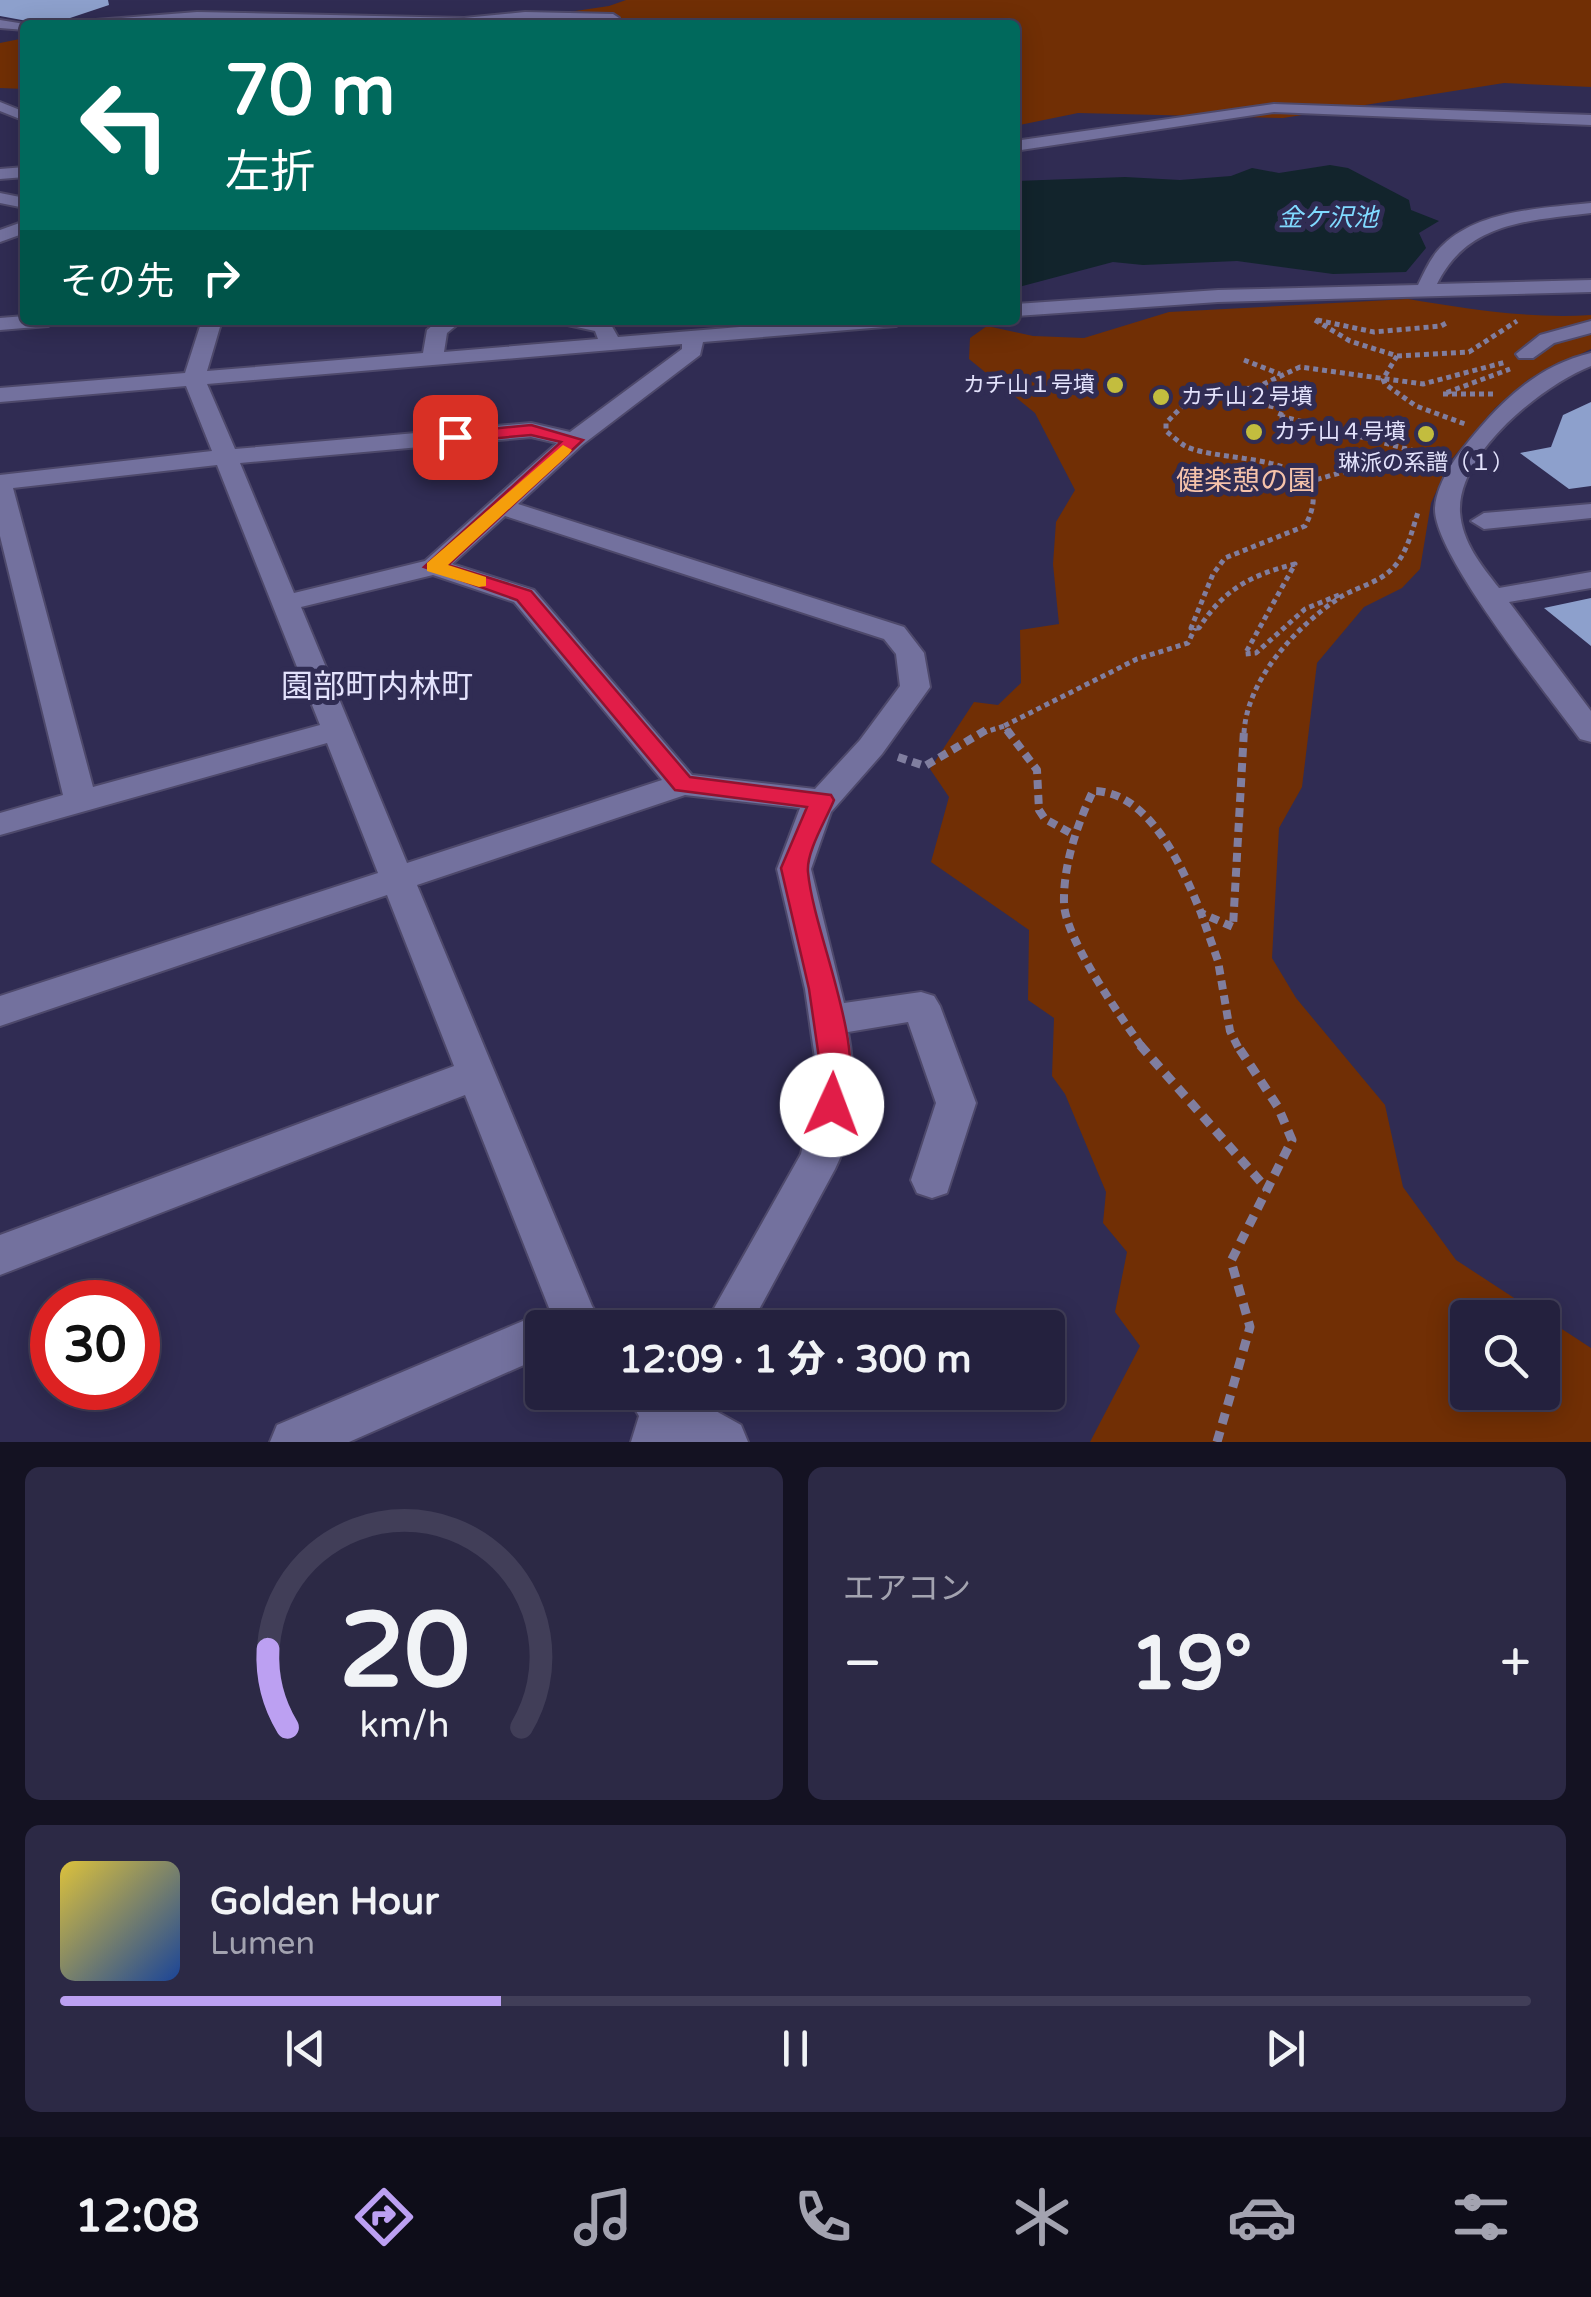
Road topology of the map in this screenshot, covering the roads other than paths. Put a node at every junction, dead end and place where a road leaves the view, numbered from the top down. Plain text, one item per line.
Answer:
1 (197, 0) edge
2 (197, 16) junction
3 (613, 18) dead end
4 (147, 20) edge
5 (375, 20) edge
6 (484, 20) edge
7 (1591, 120) edge
8 (1020, 145) edge
9 (1591, 208) edge
10 (1591, 286) edge
11 (1425, 290) junction
12 (1020, 310) edge
13 (210, 325) edge
14 (444, 325) edge
15 (836, 325) edge
16 (1591, 328) edge
17 (609, 330) edge
18 (692, 337) junction
19 (433, 358) junction
20 (1582, 362) edge
21 (194, 378) junction
22 (0, 395) edge
23 (574, 440) junction
24 (226, 457) junction
25 (0, 484) edge
26 (503, 507) junction
27 (1591, 511) edge
28 (1484, 521) dead end
29 (434, 567) junction
30 (1591, 580) edge
31 (1490, 597) junction
32 (285, 603) junction
33 (337, 730) junction
34 (1591, 732) edge
35 (683, 784) junction
36 (822, 800) junction
37 (81, 802) junction
38 (0, 824) edge
39 (397, 879) junction
40 (0, 1010) edge
41 (828, 1020) junction
42 (476, 1074) junction
43 (932, 1180) dead end
44 (0, 1256) edge
45 (559, 1310) edge
46 (735, 1310) edge
47 (525, 1345) edge
48 (663, 1410) edge
49 (294, 1442) edge
50 (724, 1442) edge

1 - 2 street
2 - 4 street
2 - 5 street
3 - 6 street
7 - 8 street
9 - 11 street
10 - 11 street
11 - 12 street
13 - 21 street
14 - 19 street
15 - 18 street
16 - 20 street
17 - 18 street
17 - 19 street
18 - 23 street
19 - 21 street
20 - 31 street
21 - 22 street
21 - 24 street
23 - 24 street
23 - 26 street
24 - 25 street
24 - 32 street
25 - 37 street
26 - 29 street
26 - 36 street
27 - 28 street
29 - 32 street
29 - 35 street
30 - 31 street
31 - 34 street
32 - 33 street
33 - 37 street
33 - 39 street
35 - 36 street
35 - 39 street
36 - 41 street
37 - 38 street
39 - 40 street
39 - 42 street
41 - 43 street
41 - 46 street
42 - 44 street
42 - 45 street
47 - 49 street
48 - 50 street

